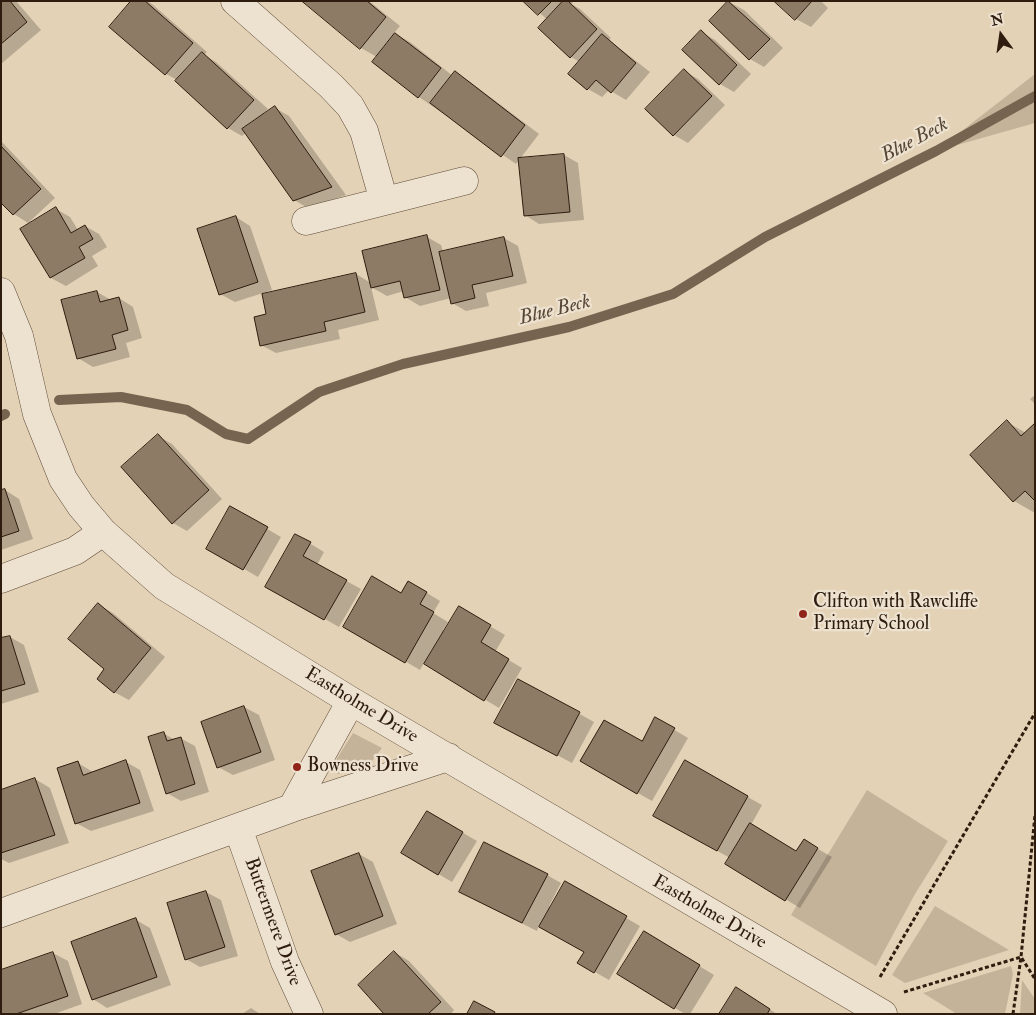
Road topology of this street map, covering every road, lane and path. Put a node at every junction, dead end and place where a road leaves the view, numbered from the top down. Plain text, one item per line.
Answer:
1 (235, 1) edge
2 (464, 181) dead end
3 (384, 201) junction
4 (306, 221) dead end
5 (1, 292) edge
6 (103, 532) junction
7 (1, 579) edge
8 (351, 701) junction
9 (1035, 713) edge
10 (448, 757) junction
11 (292, 808) junction
12 (1035, 815) edge
13 (238, 828) junction
14 (1, 913) edge
15 (1021, 957) junction
16 (1035, 979) edge
17 (874, 1009) edge
18 (309, 1014) edge
19 (1013, 1014) edge

1 - 3 street
2 - 3 street
3 - 4 street
5 - 6 street, Eastholme Drive
6 - 7 street
6 - 8 street, Eastholme Drive
8 - 10 street, Eastholme Drive
8 - 11 street
9 - 17 path
10 - 11 street
10 - 17 street, Eastholme Drive
11 - 13 street
12 - 15 path
13 - 14 street
13 - 18 street, Buttermere Drive
15 - 16 path
15 - 17 path
15 - 19 path

